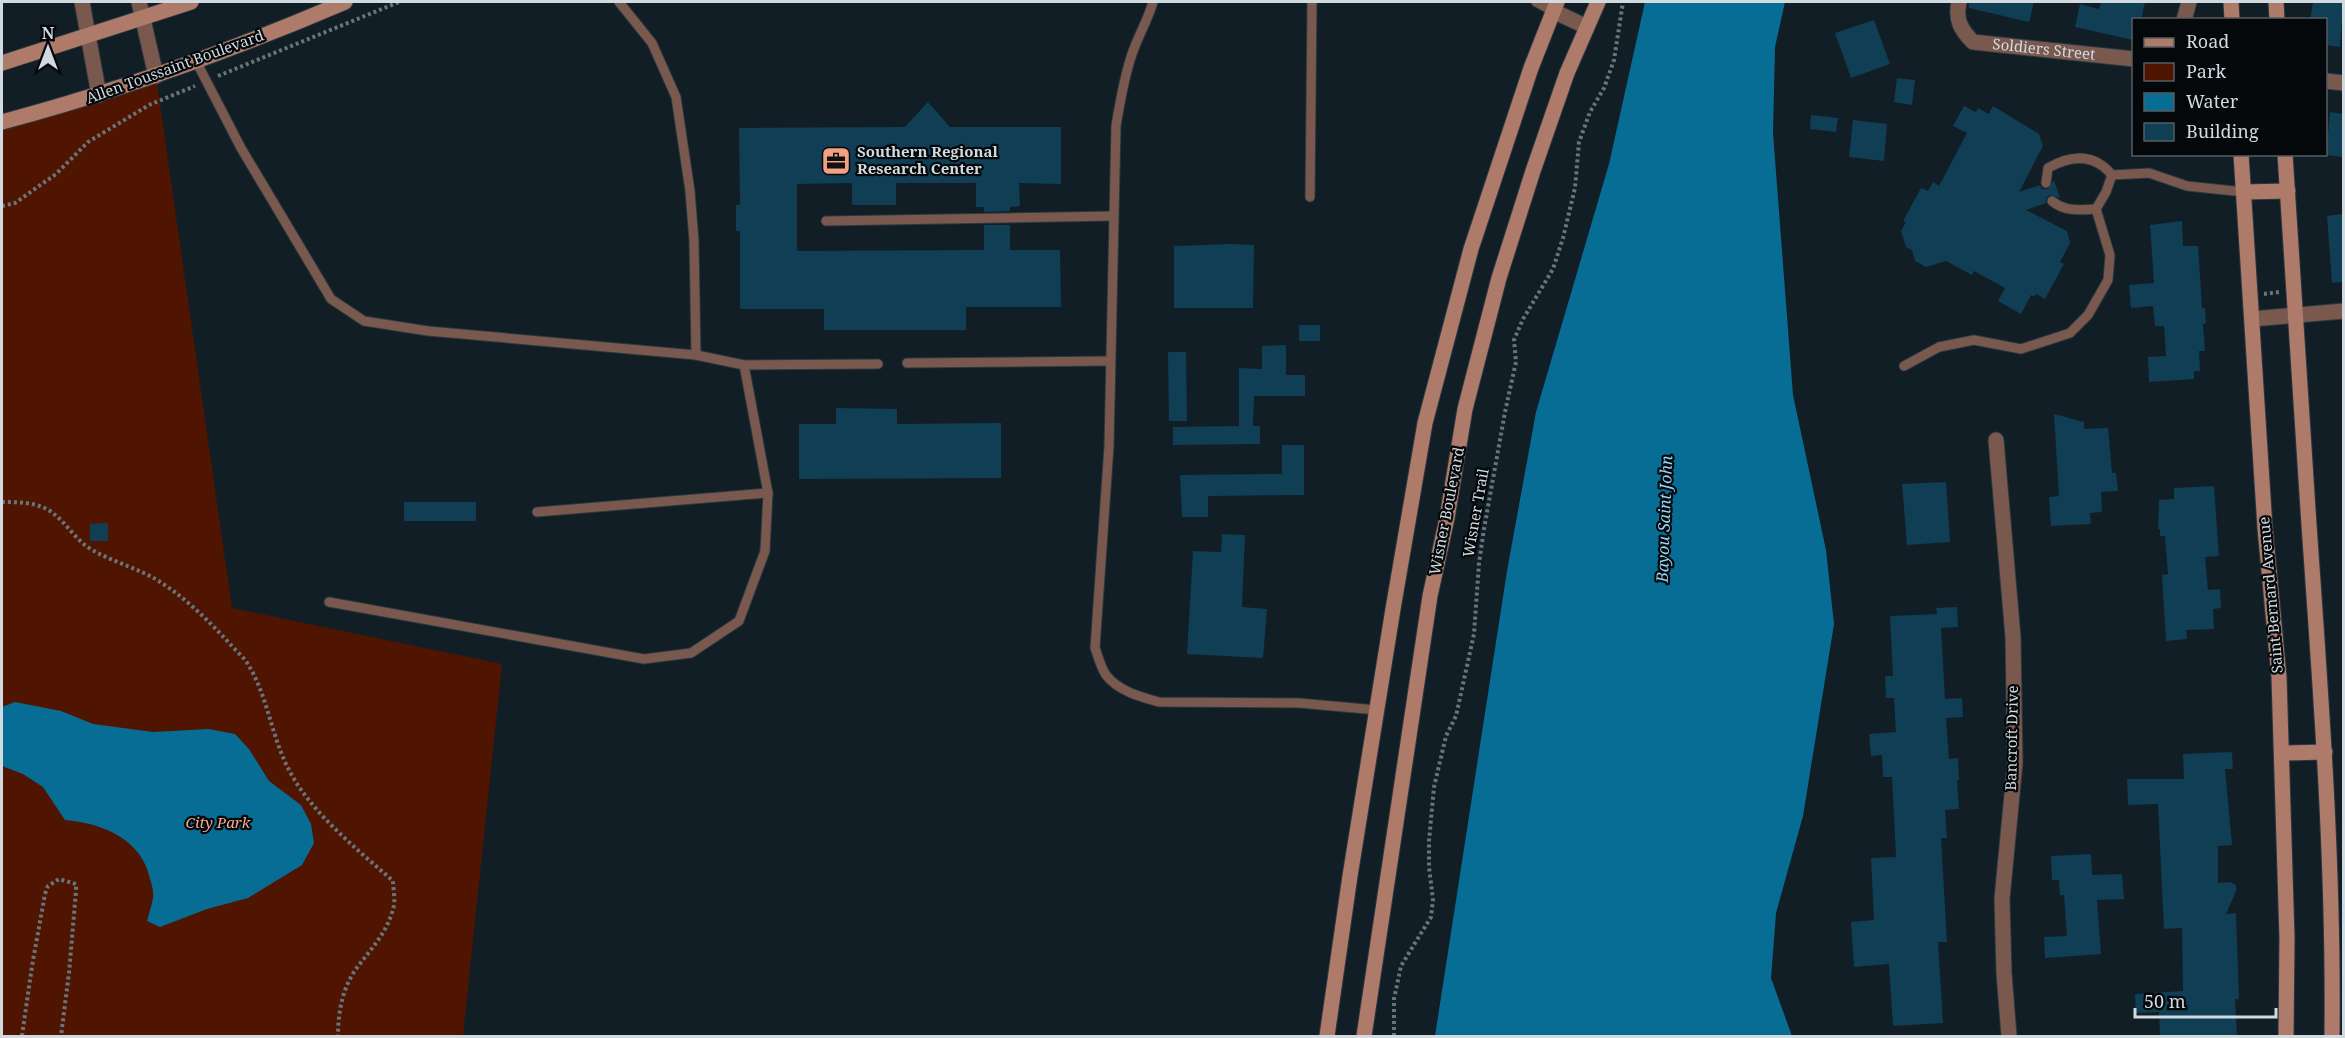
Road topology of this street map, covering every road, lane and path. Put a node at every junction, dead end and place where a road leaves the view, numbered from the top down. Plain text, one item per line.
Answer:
1 (82, 2) edge
2 (139, 2) edge
3 (191, 2) edge
4 (345, 2) edge
5 (399, 2) edge
6 (619, 2) edge
7 (1153, 2) edge
8 (1312, 2) edge
9 (1536, 2) edge
10 (1598, 2) edge
11 (1623, 2) edge
12 (1959, 2) edge
13 (2189, 2) edge
14 (2231, 2) edge
15 (2276, 2) edge
16 (1555, 6) edge
17 (2185, 18) edge
18 (2232, 18) edge
19 (2277, 18) edge
20 (143, 19) junction
21 (1587, 27) junction
22 (88, 37) junction
23 (2132, 58) edge
24 (196, 61) junction
25 (2, 63) edge
26 (156, 76) junction
27 (206, 81) junction
28 (2327, 81) edge
29 (2343, 83) edge
30 (99, 95) junction
31 (2, 122) edge
32 (2241, 156) edge
33 (2285, 156) edge
34 (2112, 175) junction
35 (2046, 183) dead end
36 (2288, 191) junction
37 (2244, 192) junction
38 (1310, 197) dead end
39 (2052, 201) dead end
40 (2, 206) edge
41 (2096, 209) junction
42 (1113, 216) junction
43 (826, 221) dead end
44 (2279, 292) dead end
45 (2260, 294) dead end
46 (2343, 311) edge
47 (2295, 315) junction
48 (2252, 319) junction
49 (696, 356) junction
50 (1110, 361) junction
51 (907, 363) dead end
52 (878, 364) dead end
53 (744, 366) junction
54 (1904, 366) dead end
55 (1996, 440) dead end
56 (768, 493) junction
57 (2, 502) edge
58 (537, 512) dead end
59 (329, 602) dead end
60 (1377, 710) junction
61 (2325, 752) junction
62 (2282, 753) junction
63 (22, 1036) edge
64 (61, 1036) edge
65 (338, 1036) edge
66 (1327, 1036) edge
67 (1364, 1036) edge
68 (1394, 1036) edge
69 (2009, 1036) edge
70 (2286, 1036) edge
71 (2332, 1036) edge

1 - 22 street
2 - 20 street
3 - 20 main road
4 - 24 main road, Allen Toussaint Boulevard
5 - 27 path
6 - 49 lane
7 - 42 lane
8 - 38 lane
9 - 16 lane
10 - 21 main road, Wisner Boulevard
11 - 68 path, Wisner Trail
12 - 23 street, Soldiers Street
13 - 17 street
14 - 18 main road
15 - 19 main road
16 - 21 street
16 - 60 main road
20 - 22 main road
20 - 26 street
21 - 67 main road, Wisner Boulevard
22 - 25 main road
22 - 30 street
24 - 26 main road, Allen Toussaint Boulevard
24 - 27 lane
26 - 30 main road, Allen Toussaint Boulevard
27 - 40 path
27 - 49 lane
28 - 29 street
30 - 31 main road, Allen Toussaint Boulevard
32 - 37 main road, Saint Bernard Avenue
33 - 36 main road
34 - 35 lane
34 - 37 lane
34 - 41 lane
36 - 37 main road
36 - 47 main road
37 - 48 main road, Saint Bernard Avenue
39 - 41 lane
41 - 54 lane
42 - 43 lane
42 - 50 lane
44 - 45 path
46 - 47 street
47 - 48 street
47 - 61 main road
48 - 62 main road, Saint Bernard Avenue
49 - 53 lane
50 - 51 lane
50 - 60 lane
52 - 53 lane
53 - 56 lane
55 - 69 street, Bancroft Drive
56 - 58 lane
56 - 59 lane
57 - 65 path
60 - 66 main road
61 - 62 main road
61 - 71 main road
62 - 70 main road, Saint Bernard Avenue
63 - 64 path

